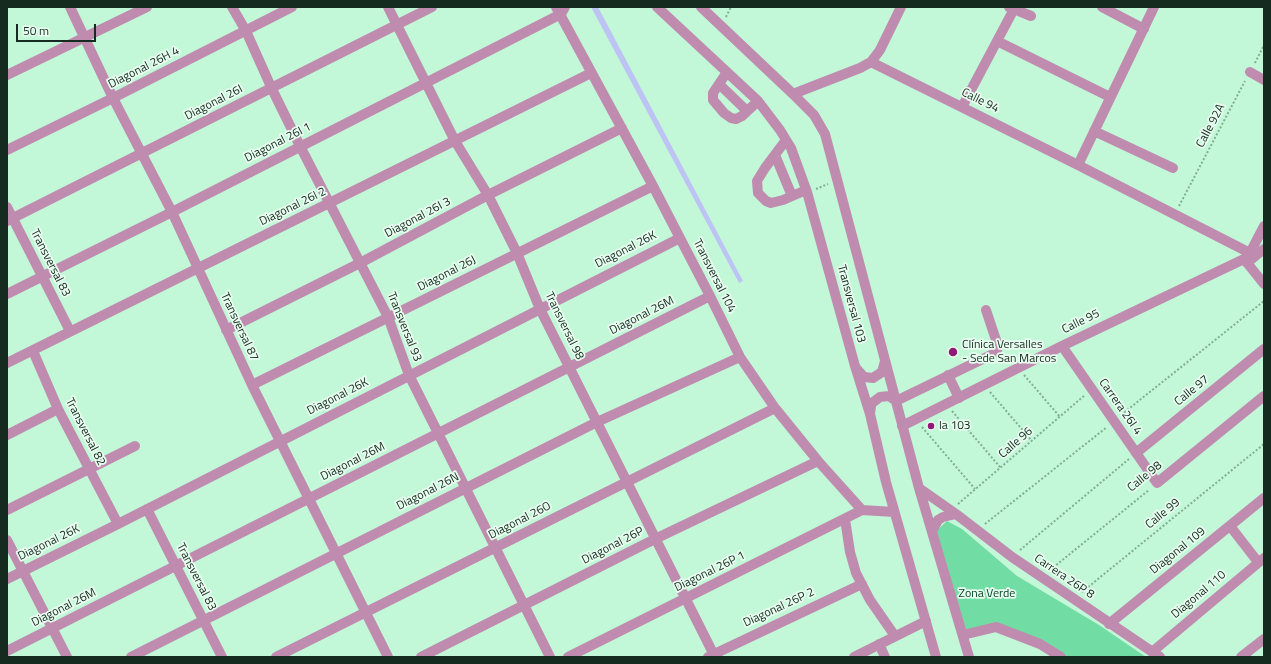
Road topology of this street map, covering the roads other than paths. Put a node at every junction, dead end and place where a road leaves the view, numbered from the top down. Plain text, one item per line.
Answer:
1 (70, 7) edge
2 (147, 7) edge
3 (232, 7) edge
4 (292, 7) edge
5 (388, 7) edge
6 (432, 7) edge
7 (657, 7) edge
8 (701, 7) edge
9 (901, 7) edge
10 (1102, 7) edge
11 (1154, 7) edge
12 (1012, 8) edge
13 (561, 9) edge
14 (1031, 16) dead end
15 (397, 25) junction
16 (1144, 29) junction
17 (246, 30) junction
18 (84, 37) junction
19 (997, 40) junction
20 (871, 62) junction
21 (727, 72) junction
22 (1250, 72) road end
23 (591, 73) junction
24 (7, 75) edge
25 (1264, 80) edge
26 (426, 82) junction
27 (719, 84) junction
28 (272, 89) junction
29 (793, 94) junction
30 (1110, 97) junction
31 (114, 98) junction
32 (758, 101) junction
33 (962, 107) junction
34 (748, 111) junction
35 (622, 128) junction
36 (1094, 131) junction
37 (786, 140) junction
38 (455, 141) junction
39 (300, 146) junction
40 (7, 150) edge
41 (142, 154) junction
42 (775, 155) junction
43 (1078, 164) junction
44 (1173, 168) dead end
45 (653, 186) junction
46 (807, 191) junction
47 (488, 196) junction
48 (792, 196) junction
49 (330, 203) junction
50 (7, 207) edge
51 (172, 212) junction
52 (10, 220) edge
53 (1264, 226) edge
54 (680, 238) junction
55 (1264, 249) edge
56 (517, 253) junction
57 (1247, 258) junction
58 (360, 263) junction
59 (198, 268) junction
60 (42, 277) junction
61 (1264, 284) edge
62 (7, 294) edge
63 (710, 296) junction
64 (540, 309) junction
65 (986, 310) dead end
66 (388, 318) junction
67 (226, 330) junction
68 (70, 331) junction
69 (1062, 346) junction
70 (1264, 349) edge
71 (33, 351) junction
72 (740, 356) junction
73 (885, 358) junction
74 (7, 363) edge
75 (855, 366) junction
76 (569, 367) junction
77 (409, 375) junction
78 (948, 375) junction
79 (252, 385) junction
80 (1264, 396) edge
81 (959, 398) junction
82 (896, 401) junction
83 (775, 408) junction
84 (58, 409) junction
85 (870, 414) junction
86 (597, 422) junction
87 (902, 426) junction
88 (438, 433) junction
89 (7, 434) edge
90 (280, 441) junction
91 (135, 446) dead end
92 (1136, 453) junction
93 (818, 461) junction
94 (89, 469) junction
95 (627, 482) junction
96 (1157, 483) joint
97 (466, 488) junction
98 (919, 488) junction
99 (1264, 498) edge
100 (308, 499) junction
101 (147, 509) junction
102 (7, 510) edge
103 (862, 510) junction
104 (894, 512) junction
105 (953, 512) junction
106 (845, 519) junction
107 (118, 524) junction
108 (1230, 526) junction
109 (932, 531) junction
110 (656, 539) junction
111 (7, 540) edge
112 (496, 548) junction
113 (336, 553) junction
114 (1261, 560) edge
115 (175, 566) junction
116 (23, 570) junction
117 (7, 579) edge
118 (862, 584) junction
119 (686, 598) junction
120 (524, 605) junction
121 (366, 612) junction
122 (204, 620) junction
123 (926, 621) junction
124 (1109, 624) junction
125 (52, 628) junction
126 (963, 635) junction
127 (895, 636) junction
128 (1264, 639) edge
129 (879, 644) junction
130 (7, 651) edge
131 (1156, 654) edge
132 (712, 656) edge
133 (67, 657) edge
134 (131, 657) edge
135 (222, 657) edge
136 (276, 657) edge
137 (388, 657) edge
138 (421, 657) edge
139 (550, 657) edge
140 (568, 657) edge
141 (854, 657) edge
142 (885, 657) edge
143 (936, 657) edge
144 (969, 657) edge
145 (1061, 657) edge
146 (1241, 657) edge

1 - 18 street, Transversal 87
2 - 18 street
3 - 17 street, Transversal 93
4 - 17 street, Diagonal 26H 4
5 - 15 street, Transversal 98
6 - 15 street, Diagonal 26I
7 - 21 street, Transversal 103
8 - 29 street, Transversal 103
9 - 20 street
10 - 16 street
11 - 16 street
12 - 14 street
12 - 19 street
13 - 23 street, Transversal 104
13 - 26 street, Diagonal 26I 1
15 - 26 street, Transversal 98
15 - 28 street, Diagonal 26I
16 - 30 street
17 - 28 street, Transversal 93
17 - 31 street, Diagonal 26H 4
18 - 24 street
18 - 31 street, Transversal 87
19 - 30 street
19 - 33 street
20 - 29 street
20 - 33 street, Calle 94
21 - 27 street
21 - 32 street, Transversal 103
22 - 25 street
23 - 35 street, Transversal 104
23 - 38 street, Diagonal 26I 2
26 - 38 street, Transversal 98
26 - 39 street, Diagonal 26I 1
27 - 34 street
27 - 34 street
28 - 39 street, Transversal 93
28 - 41 street, Diagonal 26I
29 - 73 street, Transversal 103
30 - 36 street
31 - 40 street, Diagonal 26H 4
31 - 41 street, Transversal 87
32 - 34 street
32 - 37 street, Transversal 103
33 - 43 street, Calle 94
35 - 45 street, Transversal 104
35 - 47 street, Diagonal 26I 3
36 - 43 street
36 - 44 street
37 - 42 street
37 - 46 street, Transversal 103
38 - 47 street, Transversal 98
38 - 49 street, Diagonal 26I 2
39 - 49 street, Transversal 93
39 - 51 street, Diagonal 26I 1
41 - 51 street, Transversal 87
41 - 52 street, Diagonal 26I
42 - 48 street
42 - 48 street
43 - 57 street, Calle 94
45 - 54 street, Transversal 104
45 - 56 street, Diagonal 26J
46 - 48 street
46 - 75 street, Transversal 103
47 - 56 street, Transversal 98
47 - 58 street, Diagonal 26I 3
49 - 58 street, Transversal 93
49 - 59 street, Diagonal 26I 2
50 - 52 street, Transversal 83
51 - 59 street, Transversal 87
51 - 60 street, Diagonal 26I 1
52 - 60 street, Transversal 83
53 - 57 street
54 - 63 street, Transversal 104
54 - 64 street, Diagonal 26K
55 - 57 street, Calle 95
56 - 64 street, Transversal 98
56 - 66 street, Diagonal 26J
57 - 61 street
57 - 69 street, Calle 95
58 - 66 street, Transversal 93
58 - 67 street, Diagonal 26I 3
59 - 67 street, Transversal 87
59 - 68 street, Diagonal 26I 2
60 - 62 street, Diagonal 26I 1
60 - 68 street, Transversal 83
63 - 72 street, Transversal 104
63 - 76 street, Diagonal 26M
64 - 76 street, Transversal 98
64 - 77 street, Diagonal 26K
65 - 78 street
66 - 77 street, Transversal 93
66 - 79 street, Diagonal 26J
67 - 79 street, Transversal 87
68 - 71 street, Diagonal 26I 2
69 - 81 street, Calle 95
69 - 92 street, Carrera 26I 4
70 - 92 street, Calle 97
71 - 74 street, Diagonal 26I 2
71 - 84 street, Transversal 82
72 - 83 street, Transversal 104
72 - 86 street, Diagonal 26N
73 - 75 street
73 - 82 street, Transversal 103
75 - 85 street, Transversal 103
76 - 86 street, Transversal 98
76 - 88 street, Diagonal 26M
77 - 88 street, Transversal 93
77 - 90 street, Diagonal 26K
78 - 81 street
78 - 82 street
79 - 90 street, Transversal 87
80 - 96 street, Calle 98
81 - 87 street, Calle 95
82 - 85 street
82 - 87 street, Transversal 103
83 - 93 street, Transversal 104
83 - 95 street, Diagonal 26O
84 - 89 street
84 - 94 street, Transversal 82
85 - 104 street, Transversal 103
86 - 95 street, Transversal 98
86 - 97 street, Diagonal 26N
87 - 98 street, Transversal 103
88 - 97 street, Transversal 93
88 - 100 street, Diagonal 26M
90 - 100 street, Transversal 87
90 - 101 street, Diagonal 26K
91 - 94 street
92 - 96 street, Carrera 26I 4
93 - 103 street, Transversal 104
93 - 110 street, Diagonal 26P
94 - 102 street
94 - 107 street, Transversal 82
95 - 110 street, Transversal 98
95 - 112 street, Diagonal 26O
97 - 112 street, Transversal 93
97 - 113 street, Diagonal 26N
98 - 105 street, Carrera 26P 8
98 - 109 street, Transversal 103
99 - 108 street, Diagonal 109
100 - 113 street, Transversal 87
100 - 115 street, Diagonal 26M
101 - 107 street, Diagonal 26K
101 - 115 street, Transversal 83
103 - 104 street
103 - 106 street, Diagonal 26P 1
104 - 123 street, Transversal 103
105 - 109 street
105 - 124 street, Carrera 26P 8
106 - 118 street
106 - 119 street, Diagonal 26P 1
107 - 116 street, Diagonal 26K
108 - 114 street
108 - 124 street, Diagonal 109
109 - 126 street, Transversal 103
110 - 119 street, Transversal 98
110 - 120 street, Diagonal 26P
111 - 116 street
112 - 120 street, Transversal 93
112 - 121 street, Diagonal 26O
113 - 121 street, Transversal 87
113 - 122 street, Diagonal 26N
114 - 131 street, Diagonal 110
115 - 122 street, Transversal 83
115 - 125 street, Diagonal 26M
116 - 117 street, Diagonal 26K
116 - 125 street
118 - 127 street
118 - 132 street, Diagonal 26P 2
119 - 132 street, Transversal 98
119 - 140 street, Diagonal 26P 1
120 - 138 street, Diagonal 26P
120 - 139 street, Transversal 93
121 - 136 street, Diagonal 26O
121 - 137 street, Transversal 87
122 - 134 street, Diagonal 26N
122 - 135 street, Transversal 83
123 - 127 street
123 - 143 street, Transversal 103
124 - 131 street, Carrera 26P 8
125 - 130 street, Diagonal 26M
125 - 133 street
126 - 144 street, Transversal 103
126 - 145 street
127 - 129 street
128 - 146 street
129 - 141 street
129 - 142 street

